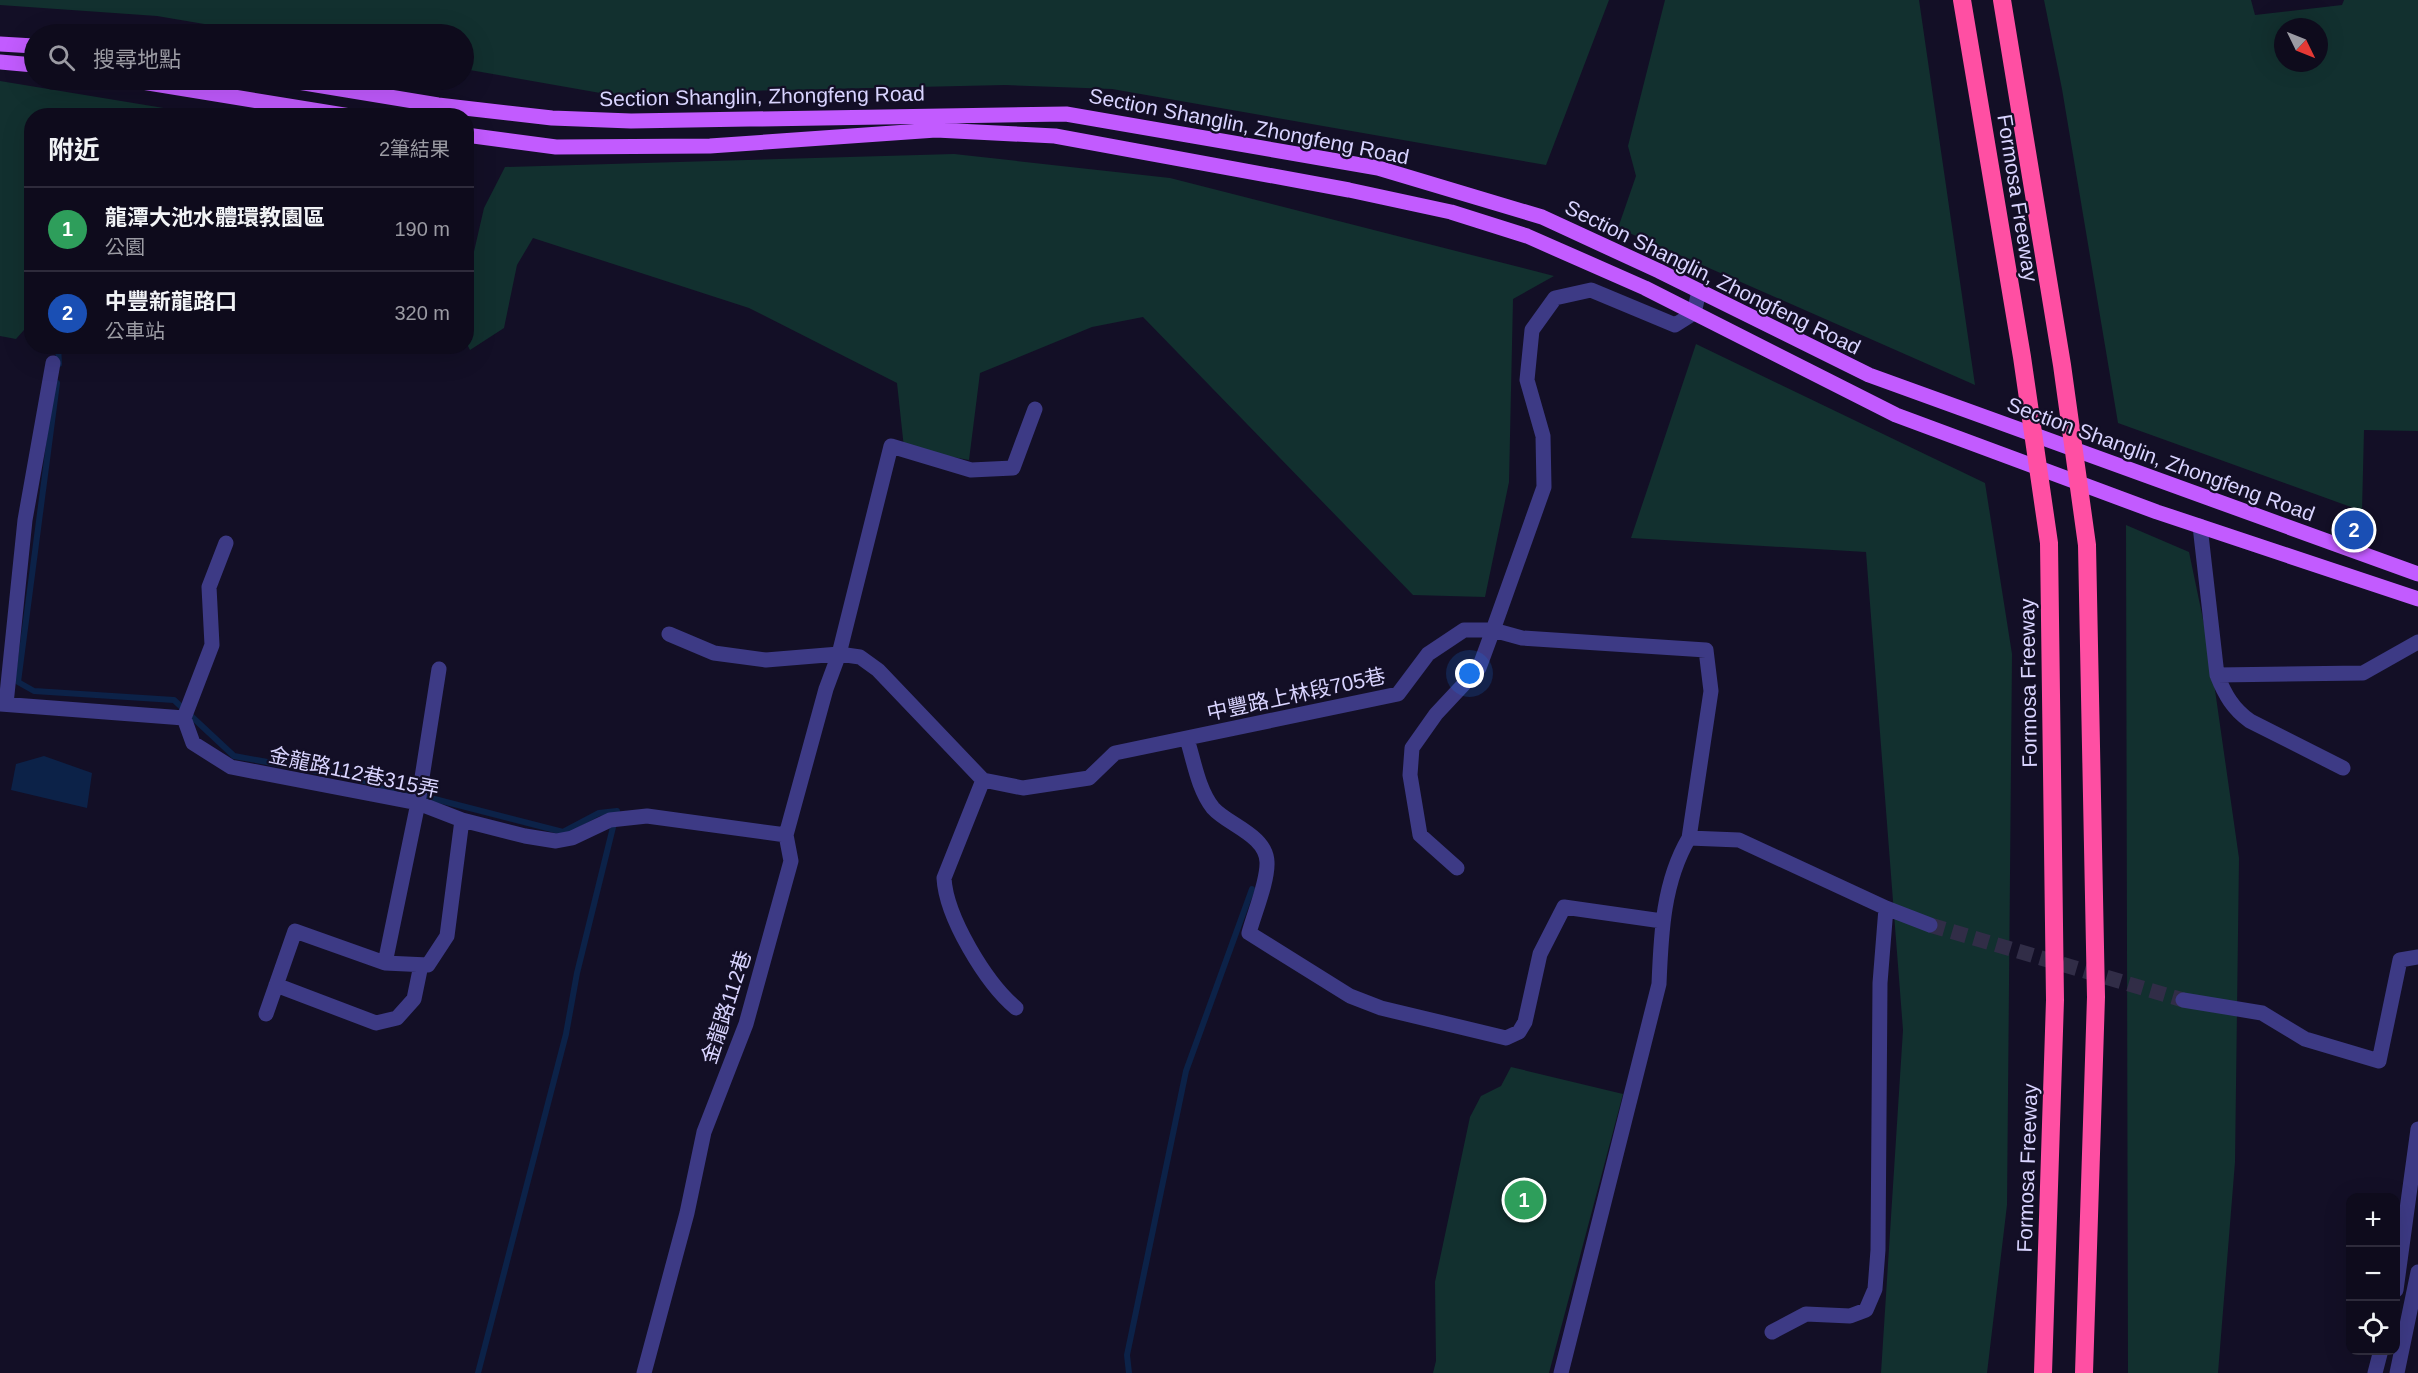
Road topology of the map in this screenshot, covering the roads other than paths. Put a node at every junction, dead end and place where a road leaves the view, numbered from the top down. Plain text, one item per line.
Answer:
1 (1962, 0) edge
2 (2002, 0) edge
3 (0, 44) edge
4 (24, 45) edge
5 (0, 62) edge
6 (24, 64) edge
7 (191, 90) edge
8 (347, 90) edge
9 (301, 108) edge
10 (464, 108) edge
11 (474, 109) edge
12 (474, 136) edge
13 (1699, 291) junction
14 (1694, 313) junction
15 (53, 363) dead end
16 (1035, 409) dead end
17 (2200, 526) junction
18 (226, 543) dead end
19 (2418, 574) edge
20 (2418, 599) edge
21 (1493, 630) junction
22 (669, 634) dead end
23 (2418, 642) edge
24 (839, 654) junction
25 (440, 669) dead end
26 (2217, 675) junction
27 (3, 704) edge
28 (184, 718) junction
29 (1187, 739) junction
30 (2343, 768) dead end
31 (983, 780) junction
32 (418, 803) junction
33 (462, 820) junction
34 (786, 835) junction
35 (1689, 838) junction
36 (1457, 868) dead end
37 (1886, 908) junction
38 (1662, 921) junction
39 (1930, 925) tunnel mouth
40 (2418, 957) edge
41 (386, 963) junction
42 (421, 964) junction
43 (276, 985) junction
44 (2183, 1000) tunnel mouth
45 (1017, 1008) dead end
46 (266, 1014) dead end
47 (2418, 1129) edge
48 (2400, 1261) edge
49 (2418, 1272) edge
50 (2417, 1291) edge
51 (1772, 1332) dead end
52 (2380, 1355) edge
53 (644, 1373) edge
54 (1561, 1373) edge
55 (2043, 1373) edge
56 (2084, 1373) edge
57 (2375, 1373) edge
58 (2397, 1373) edge

1 - 55 highway, Formosa Freeway
2 - 56 highway, Formosa Freeway
3 - 4 main road
5 - 6 main road
7 - 9 main road
8 - 10 main road, Section Shanglin, Zhongfeng Road
11 - 13 main road, Section Shanglin, Zhongfeng Road
12 - 14 main road, Section Shanglin, Zhongfeng Road
13 - 14 street
13 - 19 main road, Section Shanglin, Zhongfeng Road
14 - 17 main road, Section Shanglin, Zhongfeng Road
14 - 21 street
15 - 27 street
16 - 24 street, 金龍路112巷
17 - 20 main road, Section Shanglin, Zhongfeng Road
17 - 26 street
18 - 28 street
21 - 29 street, 中豐路上林段705巷
21 - 35 street, 中豐路上林段705巷
21 - 36 street
22 - 24 street
23 - 26 street
24 - 31 street
24 - 34 street, 金龍路112巷
25 - 32 street
26 - 30 street
27 - 28 street
28 - 32 street, 金龍路112巷315弄
29 - 31 street, 中豐路上林段705巷
29 - 38 street
31 - 45 street
32 - 33 street, 金龍路112巷315弄
32 - 41 street
33 - 34 street, 金龍路112巷315弄
33 - 42 street
34 - 53 street, 金龍路112巷
35 - 37 street
35 - 38 street
37 - 39 street
37 - 51 street
38 - 54 street
40 - 44 street
41 - 42 street
41 - 43 street
42 - 43 street
43 - 46 street
47 - 48 street
49 - 50 street
50 - 58 street
52 - 57 street

